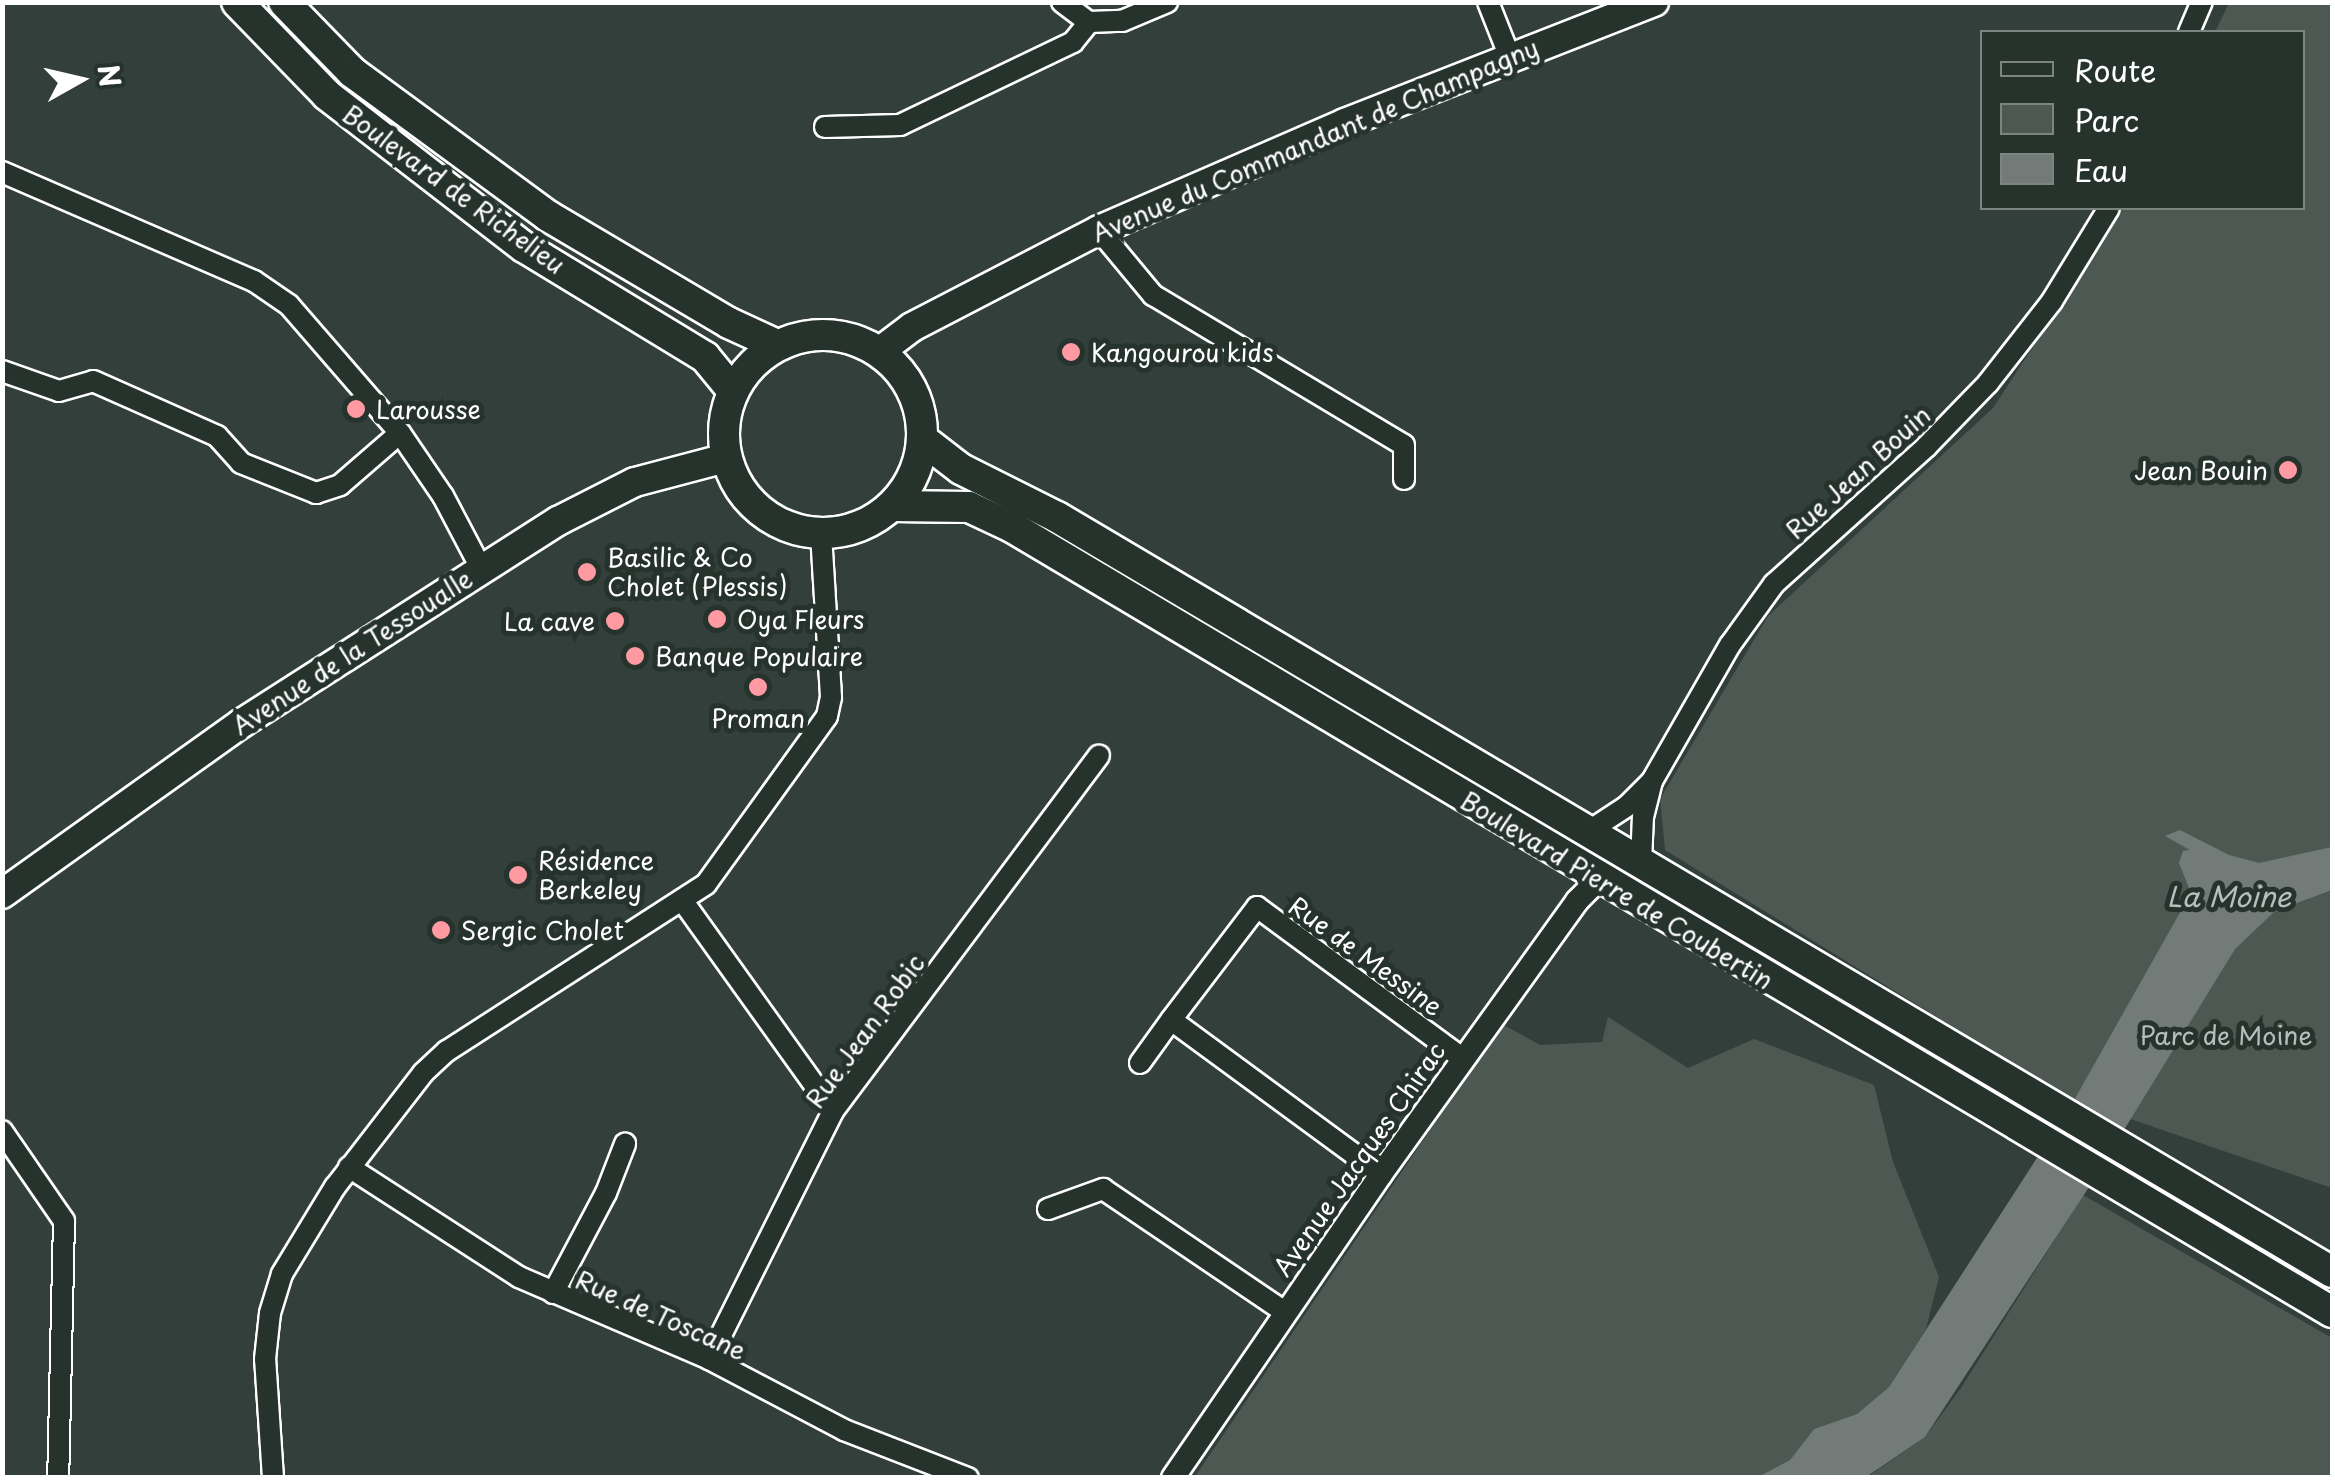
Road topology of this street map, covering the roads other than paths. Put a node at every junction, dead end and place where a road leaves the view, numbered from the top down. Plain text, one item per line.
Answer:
1 (237, 2) edge
2 (284, 2) edge
3 (1062, 2) edge
4 (1167, 2) edge
5 (1488, 2) edge
6 (1654, 2) edge
7 (2202, 2) edge
8 (1090, 22) junction
9 (2190, 30) edge
10 (1508, 56) junction
11 (825, 127) dead end
12 (2, 172) edge
13 (2108, 210) edge
14 (1099, 230) junction
15 (778, 345) junction
16 (879, 352) junction
17 (2, 372) edge
18 (733, 391) junction
19 (400, 432) junction
20 (922, 439) junction
21 (726, 458) junction
22 (1404, 479) dead end
23 (892, 506) junction
24 (821, 534) junction
25 (481, 568) junction
26 (1099, 755) dead end
27 (1652, 781) junction
28 (1589, 831) junction
29 (1641, 862) junction
30 (1599, 879) junction
31 (2, 894) edge
32 (682, 900) junction
33 (1171, 1020) junction
34 (1464, 1059) junction
35 (1140, 1063) dead end
36 (833, 1111) junction
37 (2, 1131) edge
38 (625, 1144) dead end
39 (350, 1166) junction
40 (1381, 1174) junction
41 (1048, 1208) dead end
42 (2332, 1272) edge
43 (553, 1293) junction
44 (1284, 1312) junction
45 (2332, 1312) edge
46 (708, 1359) junction
47 (58, 1478) edge
48 (274, 1478) edge
49 (968, 1478) edge
50 (1173, 1478) edge

1 - 18 main road, Boulevard de Richelieu
2 - 15 main road, Boulevard de Richelieu
3 - 8 street
4 - 8 street
5 - 10 street
6 - 10 main road, Avenue du Commandant de Champagny
7 - 9 street
8 - 11 street
10 - 14 main road, Avenue du Commandant de Champagny
12 - 19 street
13 - 27 street, Rue Jean Bouin
14 - 16 main road, Avenue du Commandant de Champagny
14 - 22 street
15 - 16 main road
15 - 18 main road
16 - 20 main road
17 - 19 street
18 - 21 main road
19 - 25 street
20 - 23 main road
20 - 28 main road, Boulevard Pierre de Coubertin
21 - 24 main road
21 - 25 main road, Avenue de la Tessoualle
23 - 24 main road
23 - 30 main road, Boulevard Pierre de Coubertin
24 - 32 street
25 - 31 main road, Avenue de la Tessoualle
26 - 36 street, Rue Jean Robic
27 - 28 street, Rue Jean Bouin
27 - 29 street, Rue Jean Bouin
28 - 29 main road, Boulevard Pierre de Coubertin
29 - 42 main road, Boulevard Pierre de Coubertin
30 - 34 street, Avenue Jacques Chirac
30 - 45 main road, Boulevard Pierre de Coubertin
32 - 36 street
32 - 39 street
33 - 34 street, Rue de Messine
33 - 35 street, Rue de Messine
33 - 40 street
34 - 40 street, Avenue Jacques Chirac
36 - 46 street, Rue Jean Robic
37 - 47 street
38 - 43 street
39 - 43 street, Rue de Toscane
39 - 48 street
40 - 44 street, Avenue Jacques Chirac
41 - 44 street
43 - 46 street, Rue de Toscane
44 - 50 street, Avenue Jacques Chirac
46 - 49 street, Rue de Toscane

